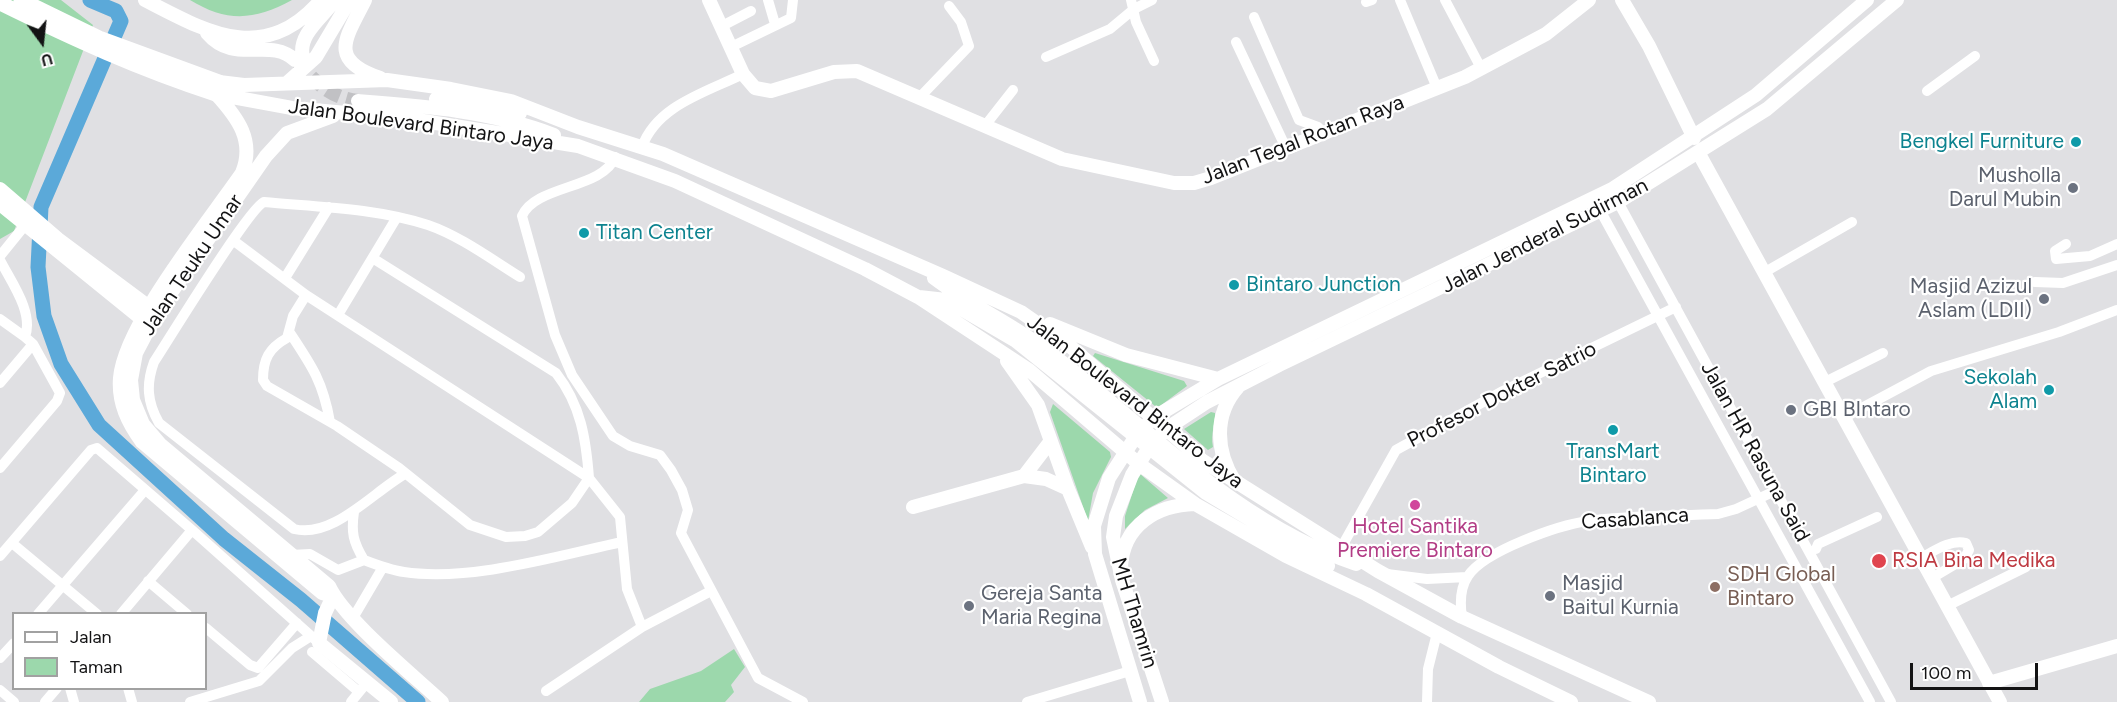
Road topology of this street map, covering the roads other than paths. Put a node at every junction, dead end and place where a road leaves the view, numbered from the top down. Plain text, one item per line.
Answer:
1 (21, 0) edge
2 (144, 0) edge
3 (321, 0) edge
4 (335, 0) edge
5 (350, 0) edge
6 (365, 0) edge
7 (709, 0) edge
8 (768, 0) edge
9 (793, 0) edge
10 (1152, 0) edge
11 (1401, 0) edge
12 (1445, 0) edge
13 (1589, 0) edge
14 (1622, 0) edge
15 (1867, 0) edge
16 (1897, 0) edge
17 (0, 3) edge
18 (1133, 4) edge
19 (949, 6) dead end
20 (751, 11) dead end
21 (1254, 18) dead end
22 (775, 24) junction
23 (722, 26) junction
24 (205, 31) junction
25 (331, 36) junction
26 (344, 42) junction
27 (1236, 42) dead end
28 (96, 43) junction
29 (731, 47) junction
30 (1975, 56) dead end
31 (1046, 57) dead end
32 (1154, 61) dead end
33 (1481, 68) junction
34 (743, 74) junction
35 (387, 80) junction
36 (288, 82) junction
37 (217, 88) junction
38 (1437, 88) junction
39 (1013, 90) dead end
40 (1927, 91) dead end
41 (920, 97) junction
42 (340, 113) junction
43 (1684, 120) junction
44 (578, 127) junction
45 (984, 127) junction
46 (1324, 133) junction
47 (1694, 138) junction
48 (578, 146) junction
49 (642, 147) junction
50 (1286, 148) junction
51 (1698, 152) junction
52 (1678, 156) junction
53 (615, 157) junction
54 (1708, 168) junction
55 (0, 189) edge
56 (1618, 202) junction
57 (0, 204) edge
58 (329, 207) junction
59 (1601, 212) junction
60 (397, 217) junction
61 (28, 221) junction
62 (1852, 222) dead end
63 (1517, 236) junction
64 (234, 241) junction
65 (1502, 244) junction
66 (2066, 244) dead end
67 (2117, 244) edge
68 (0, 247) edge
69 (1522, 250) junction
70 (1508, 257) junction
71 (0, 258) edge
72 (374, 259) junction
73 (916, 265) junction
74 (2117, 265) edge
75 (1765, 272) junction
76 (519, 277) dead end
77 (285, 278) junction
78 (2035, 282) dead end
79 (306, 295) junction
80 (918, 297) junction
81 (1676, 307) junction
82 (2117, 310) edge
83 (977, 311) junction
84 (1021, 312) junction
85 (338, 315) junction
86 (149, 316) junction
87 (1660, 316) junction
88 (0, 319) edge
89 (290, 333) junction
90 (29, 341) junction
91 (994, 348) junction
92 (1883, 353) dead end
93 (1218, 380) junction
94 (1825, 382) junction
95 (0, 383) edge
96 (1239, 385) junction
97 (1131, 399) junction
98 (1845, 417) junction
99 (1153, 418) junction
100 (330, 422) junction
101 (1166, 429) junction
102 (1098, 432) junction
103 (1050, 442) junction
104 (1187, 448) junction
105 (1125, 452) junction
106 (1139, 464) junction
107 (0, 468) edge
108 (405, 474) junction
109 (1024, 476) junction
110 (589, 478) junction
111 (1165, 483) junction
112 (1237, 485) junction
113 (1068, 489) junction
114 (145, 490) junction
115 (1775, 491) junction
116 (1759, 498) junction
117 (1195, 504) junction
118 (913, 507) dead end
119 (354, 512) junction
120 (1877, 517) dead end
121 (192, 530) junction
122 (622, 542) junction
123 (12, 543) junction
124 (1813, 551) junction
125 (1095, 554) junction
126 (291, 555) junction
127 (0, 556) edge
128 (1333, 556) junction
129 (1921, 558) junction
130 (364, 560) junction
131 (383, 567) junction
132 (2026, 567) dead end
133 (1379, 572) junction
134 (1467, 576) junction
135 (1932, 578) junction
136 (1122, 580) junction
137 (148, 581) junction
138 (63, 585) junction
139 (711, 591) junction
140 (1366, 594) junction
141 (333, 596) junction
142 (1947, 606) junction
143 (40, 612) edge
144 (95, 612) edge
145 (123, 612) edge
146 (186, 612) edge
147 (1462, 616) junction
148 (353, 618) junction
149 (297, 623) junction
150 (1848, 623) junction
151 (642, 627) junction
152 (207, 629) edge
153 (1832, 632) junction
154 (1437, 633) junction
155 (315, 641) junction
156 (12, 644) edge
157 (2117, 646) edge
158 (0, 658) edge
159 (1130, 671) junction
160 (1989, 683) junction
161 (363, 687) junction
162 (0, 690) edge
163 (55, 690) edge
164 (546, 692) dead end
165 (14, 702) edge
166 (45, 702) edge
167 (190, 702) edge
168 (351, 702) edge
169 (391, 702) edge
170 (442, 702) edge
171 (802, 702) edge
172 (1027, 702) edge
173 (1140, 702) edge
174 (1162, 702) edge
175 (1427, 702) edge
176 (1571, 702) edge
177 (1649, 702) edge
178 (1870, 702) edge
179 (1891, 702) edge
180 (2000, 702) edge

1 - 28 highway
2 - 24 main road
3 - 24 main road
4 - 24 main road
5 - 25 main road
6 - 26 main road
7 - 23 main road
8 - 22 street
9 - 22 street
10 - 18 street
11 - 38 street
12 - 33 street
13 - 33 main road, Jalan Tegal Rotan Raya
14 - 43 main road
15 - 47 main road, Jalan Jenderal Sudirman
16 - 51 main road, Jalan Jenderal Sudirman
17 - 28 highway
18 - 31 street
18 - 32 street
19 - 41 street
20 - 23 street
21 - 46 street
22 - 29 street
23 - 29 main road
25 - 26 main road
25 - 36 main road
26 - 35 main road
27 - 50 street
28 - 37 highway
29 - 34 main road
30 - 40 street
33 - 38 main road, Jalan Tegal Rotan Raya
34 - 41 main road, Jalan Tegal Rotan Raya
34 - 49 street
35 - 36 main road, Jalan Boulevard Bintaro Jaya
35 - 44 main road, Jalan Boulevard Bintaro Jaya
36 - 37 main road, Jalan Boulevard Bintaro Jaya
37 - 42 main road, Jalan Boulevard Bintaro Jaya
37 - 86 main road, Jalan Teuku Umar
38 - 46 main road, Jalan Tegal Rotan Raya
39 - 45 street
41 - 45 main road, Jalan Tegal Rotan Raya
42 - 48 main road, Jalan Boulevard Bintaro Jaya
42 - 86 main road, Jalan Teuku Umar
43 - 47 main road
43 - 52 main road
44 - 48 main road
44 - 49 main road, Jalan Boulevard Bintaro Jaya
45 - 50 main road, Jalan Tegal Rotan Raya
46 - 50 main road, Jalan Tegal Rotan Raya
47 - 52 main road, Jalan Jenderal Sudirman
48 - 53 main road, Jalan Boulevard Bintaro Jaya
49 - 73 main road, Jalan Boulevard Bintaro Jaya
51 - 52 main road, Jalan Jenderal Sudirman
51 - 54 main road
52 - 54 main road
52 - 56 main road, Jalan Jenderal Sudirman
52 - 63 main road, Jalan Jenderal Sudirman
53 - 80 main road, Jalan Boulevard Bintaro Jaya
53 - 139 street
54 - 75 main road
55 - 61 main road
56 - 59 main road, Jalan Jenderal Sudirman
56 - 81 street, Jalan HR Rasuna Said
57 - 61 main road
58 - 60 street
58 - 64 street
58 - 77 street
59 - 69 main road, Jalan Jenderal Sudirman
59 - 87 street, Jalan HR Rasuna Said
60 - 72 street
60 - 76 street
61 - 68 street
61 - 71 street
61 - 86 main road
62 - 75 street
63 - 65 main road, Jalan Jenderal Sudirman
63 - 69 main road
64 - 77 street
64 - 119 street
65 - 70 main road
65 - 93 main road, Jalan Jenderal Sudirman
66 - 67 street
69 - 70 main road, Jalan Jenderal Sudirman
70 - 96 main road, Jalan Jenderal Sudirman
71 - 90 street
72 - 85 street
72 - 110 street
73 - 83 main road, Jalan Boulevard Bintaro Jaya
73 - 84 main road, Jalan Boulevard Bintaro Jaya
74 - 78 street
75 - 94 main road
77 - 79 street
79 - 85 street
79 - 89 street
80 - 83 main road, Jalan Boulevard Bintaro Jaya
80 - 91 main road, Jalan Boulevard Bintaro Jaya
81 - 87 street, Profesor Dokter Satrio
81 - 115 street, Jalan HR Rasuna Said
82 - 98 street
83 - 128 main road, Jalan Boulevard Bintaro Jaya
84 - 93 main road
84 - 97 main road, Jalan Boulevard Bintaro Jaya
85 - 110 street
86 - 126 main road, Jalan Teuku Umar
86 - 141 main road, Jalan Teuku Umar
87 - 116 street, Jalan HR Rasuna Said
87 - 128 street, Profesor Dokter Satrio
88 - 90 street
89 - 100 street
89 - 100 street
90 - 95 street
90 - 107 street
91 - 102 main road, Jalan Boulevard Bintaro Jaya
91 - 103 main road
92 - 94 street
93 - 99 main road, Jalan Jenderal Sudirman
94 - 98 main road
96 - 101 main road, Jalan Jenderal Sudirman
96 - 112 main road
97 - 99 main road, Jalan Boulevard Bintaro Jaya
97 - 102 main road
98 - 129 main road
99 - 101 main road, Jalan Boulevard Bintaro Jaya
99 - 105 main road, MH Thamrin
100 - 108 street
101 - 104 main road, Jalan Boulevard Bintaro Jaya
101 - 106 main road, MH Thamrin
102 - 105 main road, Jalan Boulevard Bintaro Jaya
103 - 109 main road
103 - 113 main road
104 - 111 main road
104 - 112 main road, Jalan Boulevard Bintaro Jaya
105 - 106 main road, Jalan Boulevard Bintaro Jaya
105 - 125 main road, MH Thamrin
106 - 111 main road, Jalan Boulevard Bintaro Jaya
106 - 136 main road, MH Thamrin
108 - 110 street
108 - 119 street
109 - 113 main road
109 - 118 main road
110 - 122 street
111 - 117 main road, Jalan Boulevard Bintaro Jaya
112 - 128 main road, Jalan Boulevard Bintaro Jaya
113 - 125 main road
114 - 121 street
114 - 123 street
114 - 138 street
115 - 116 street, Casablanca
115 - 124 street, Jalan HR Rasuna Said
116 - 134 street, Casablanca
116 - 153 street, Jalan HR Rasuna Said
117 - 136 main road
117 - 140 main road, Jalan Boulevard Bintaro Jaya
119 - 130 street
120 - 124 street
121 - 137 street
121 - 149 street
122 - 131 street
122 - 151 street
123 - 127 street
123 - 138 street
124 - 150 street, Jalan HR Rasuna Said
125 - 159 main road, MH Thamrin
126 - 130 street
126 - 141 main road, Jalan Teuku Umar
128 - 133 main road, Jalan Boulevard Bintaro Jaya
128 - 140 main road, Jalan Boulevard Bintaro Jaya
129 - 135 main road
129 - 135 street
130 - 131 street
131 - 148 street
132 - 142 street
133 - 134 street
133 - 147 main road, Jalan Boulevard Bintaro Jaya
134 - 147 street
135 - 142 main road
136 - 174 main road, MH Thamrin
137 - 145 street
137 - 146 street
138 - 143 street
138 - 144 street
139 - 151 street
139 - 171 street
140 - 154 main road, Jalan Boulevard Bintaro Jaya
141 - 148 main road, Jalan Teuku Umar
141 - 155 main road
142 - 160 main road
147 - 177 main road, Jalan Boulevard Bintaro Jaya
148 - 170 main road, Jalan Teuku Umar
149 - 152 street
149 - 155 street
150 - 153 street
150 - 179 street, Jalan HR Rasuna Said
151 - 164 street
153 - 178 street, Jalan HR Rasuna Said
154 - 175 street
154 - 176 main road, Jalan Boulevard Bintaro Jaya
155 - 161 main road
155 - 167 street
156 - 158 street
157 - 160 main road
159 - 172 street
159 - 173 main road, MH Thamrin
160 - 180 main road
161 - 168 street
161 - 169 main road
162 - 165 street
163 - 166 street

